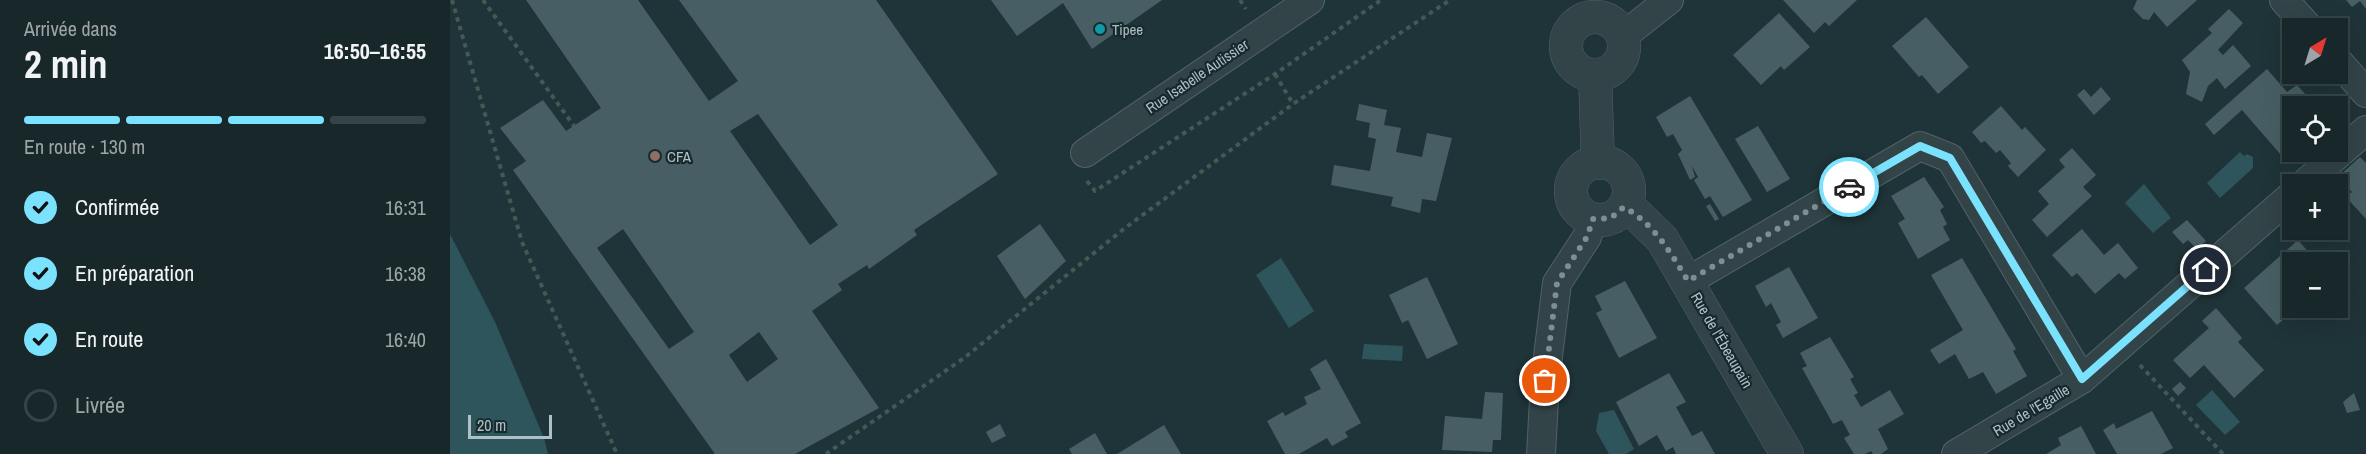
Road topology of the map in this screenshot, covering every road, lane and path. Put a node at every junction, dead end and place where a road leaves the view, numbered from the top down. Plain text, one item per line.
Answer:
1 (452, 0) edge
2 (483, 0) edge
3 (1240, 0) edge
4 (1310, 0) edge
5 (1381, 0) edge
6 (1450, 0) edge
7 (1670, 0) edge
8 (2284, 0) edge
9 (1573, 11) edge
10 (1248, 12) dead end
11 (2300, 18) edge
12 (1622, 37) junction
13 (2348, 73) edge
14 (1275, 74) junction
15 (1595, 75) junction
16 (2366, 93) edge
17 (1293, 104) junction
18 (574, 126) dead end
19 (2366, 130) edge
20 (1085, 153) joint
21 (1598, 163) junction
22 (2315, 174) edge
23 (2282, 204) edge
24 (1624, 207) junction
25 (1593, 219) junction
26 (1688, 281) junction
27 (2121, 345) junction
28 (2082, 379) junction
29 (618, 452) edge
30 (826, 454) edge
31 (1541, 454) edge
32 (1787, 454) edge
33 (1956, 454) edge
34 (2223, 454) edge

1 - 29 path
2 - 18 path
3 - 10 path
4 - 20 street, Rue Isabelle Autissier
5 - 14 path
6 - 17 path
7 - 12 street
8 - 11 street
9 - 12 street
9 - 15 street
12 - 15 street
13 - 16 street
14 - 17 path
14 - 20 path
15 - 21 street
17 - 30 path
19 - 22 street
21 - 24 street
21 - 25 street
23 - 27 street, Rue de l'Egaille
24 - 25 street
24 - 26 street, Rue de l'Ébeaupain
25 - 31 street
26 - 28 street
26 - 32 street, Rue de l'Ébeaupain
27 - 28 street, Rue de l'Egaille
27 - 34 path
28 - 33 street, Rue de l'Egaille

